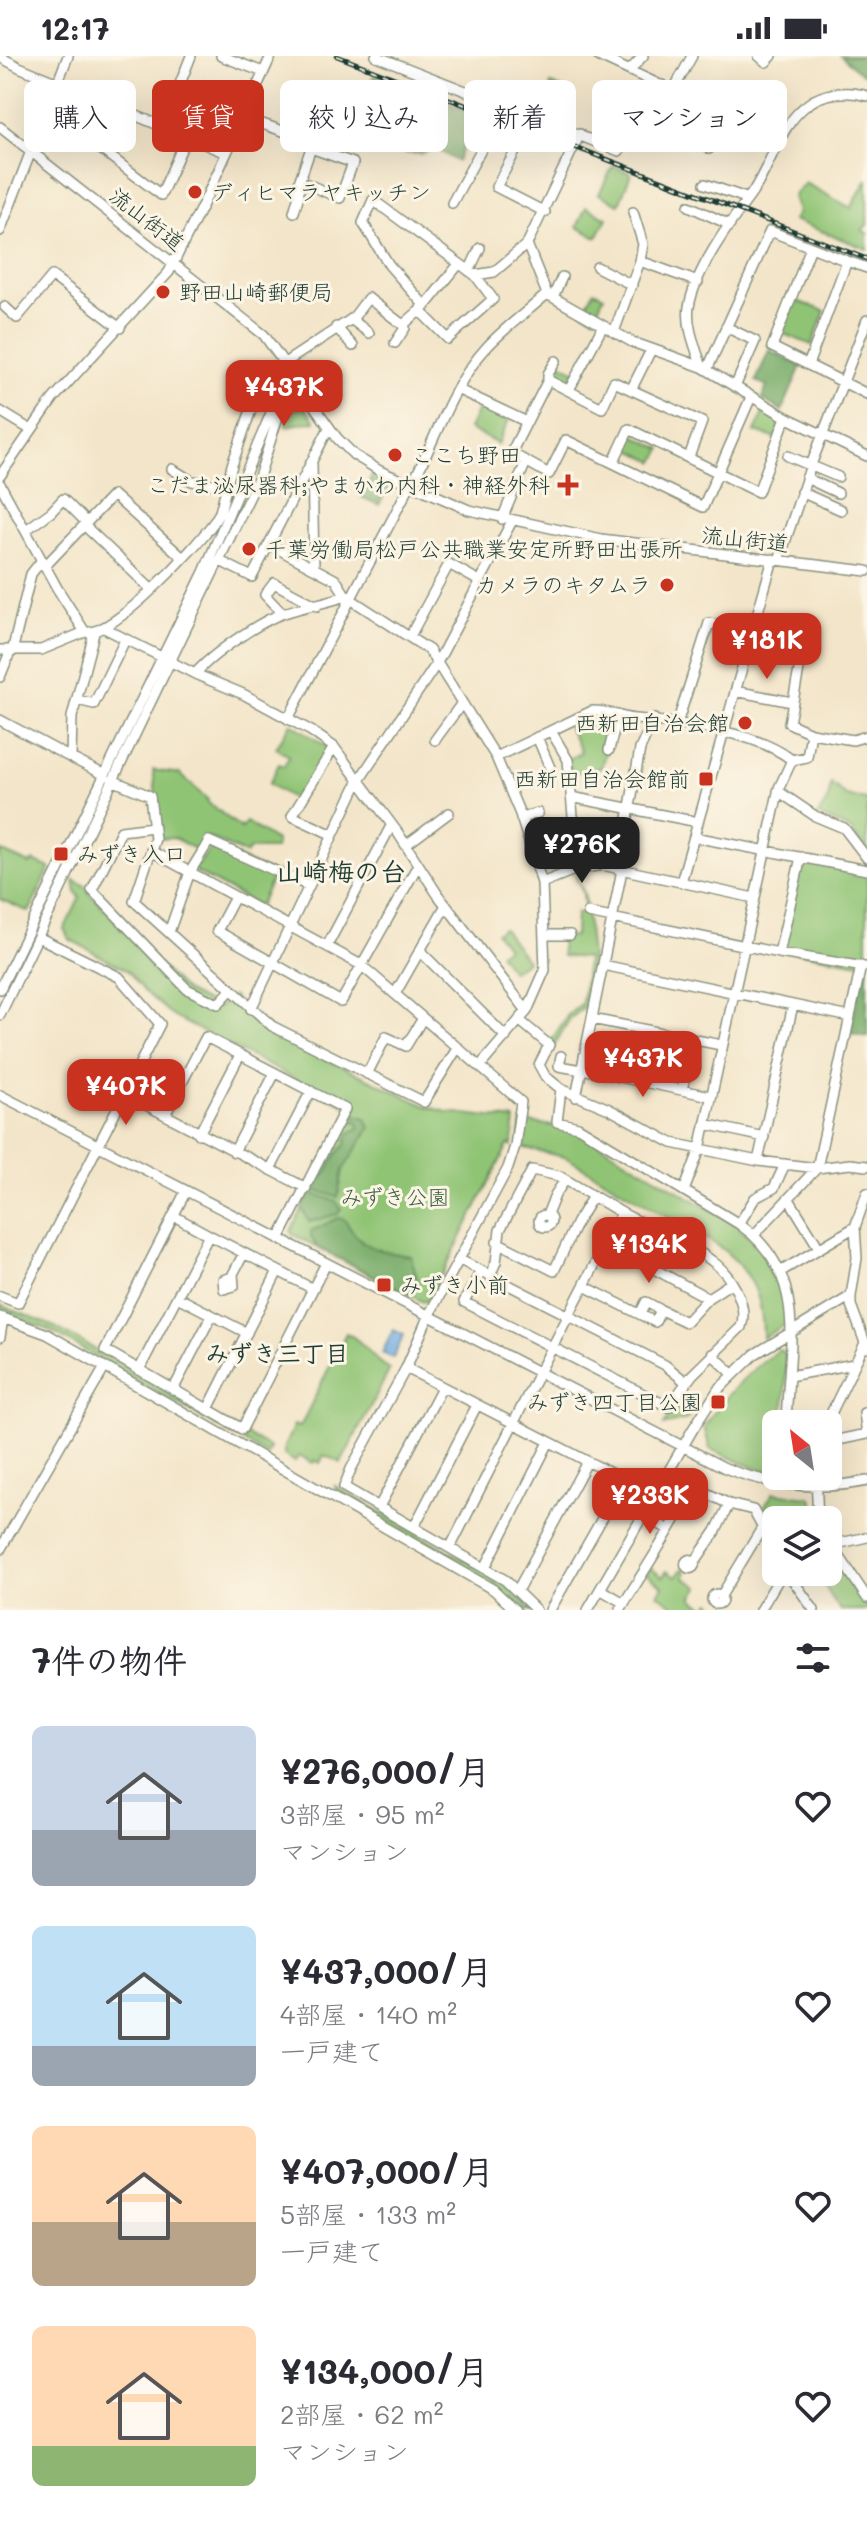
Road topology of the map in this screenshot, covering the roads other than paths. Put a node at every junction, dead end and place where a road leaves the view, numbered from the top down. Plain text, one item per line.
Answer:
1 (68, 56) edge
2 (191, 56) edge
3 (221, 56) edge
4 (271, 56) edge
5 (376, 56) edge
6 (598, 56) edge
7 (643, 56) edge
8 (692, 56) edge
9 (759, 56) edge
10 (772, 56) edge
11 (0, 57) edge
12 (630, 70) junction
13 (263, 72) junction
14 (51, 80) edge
15 (59, 80) edge
16 (182, 80) edge
17 (259, 80) edge
18 (651, 80) edge
19 (679, 80) edge
20 (867, 96) edge
21 (0, 127) edge
22 (787, 130) edge
23 (580, 134) junction
24 (592, 139) edge
25 (24, 145) edge
26 (30, 152) edge
27 (34, 152) edge
28 (104, 152) edge
29 (180, 152) edge
30 (310, 152) edge
31 (322, 152) edge
32 (772, 152) edge
33 (226, 153) edge
34 (300, 181) junction
35 (705, 184) dead end
36 (746, 198) junction
37 (452, 203) dead end
38 (689, 206) dead end
39 (294, 212) dead end
40 (545, 212) junction
41 (633, 212) dead end
42 (730, 225) junction
43 (0, 231) edge
44 (527, 244) junction
45 (811, 247) junction
46 (480, 248) dead end
47 (640, 261) junction
48 (847, 261) junction
49 (174, 263) junction
50 (459, 264) junction
51 (597, 267) dead end
52 (867, 268) edge
53 (472, 273) junction
54 (562, 277) dead end
55 (698, 282) junction
56 (632, 285) junction
57 (550, 296) junction
58 (5, 307) dead end
59 (423, 307) junction
60 (351, 319) junction
61 (867, 320) edge
62 (403, 325) junction
63 (603, 326) junction
64 (336, 327) junction
65 (726, 327) junction
66 (120, 328) junction
67 (614, 332) junction
68 (369, 333) dead end
69 (395, 343) dead end
70 (353, 346) dead end
71 (651, 350) junction
72 (556, 361) dead end
73 (285, 362) junction
74 (808, 365) junction
75 (704, 368) junction
76 (548, 380) junction
77 (298, 383) junction
78 (843, 383) junction
79 (735, 387) junction
80 (459, 390) junction
81 (569, 390) junction
82 (631, 390) junction
83 (867, 394) edge
84 (751, 397) junction
85 (0, 411) edge
86 (786, 417) junction
87 (527, 422) junction
88 (329, 428) junction
89 (31, 430) junction
90 (822, 433) junction
91 (788, 456) dead end
92 (867, 456) edge
93 (689, 457) junction
94 (312, 460) junction
95 (526, 462) junction
96 (613, 463) junction
97 (811, 465) junction
98 (172, 469) dead end
99 (719, 472) junction
100 (0, 476) edge
101 (838, 477) dead end
102 (806, 478) junction
103 (0, 484) edge
104 (300, 484) junction
105 (411, 485) junction
106 (226, 486) junction
107 (311, 489) junction
108 (801, 492) junction
109 (838, 493) dead end
110 (841, 510) dead end
111 (225, 514) junction
112 (507, 520) junction
113 (86, 524) junction
114 (26, 530) junction
115 (269, 544) junction
116 (182, 557) junction
117 (218, 560) junction
118 (776, 560) junction
119 (44, 563) junction
120 (314, 567) junction
121 (867, 571) edge
122 (481, 582) junction
123 (151, 589) junction
124 (349, 598) junction
125 (317, 606) junction
126 (282, 613) junction
127 (94, 631) junction
128 (752, 632) junction
129 (410, 636) junction
130 (125, 640) junction
131 (7, 651) edge
132 (165, 660) junction
133 (437, 663) junction
134 (195, 674) junction
135 (0, 677) edge
136 (735, 691) junction
137 (77, 700) junction
138 (792, 702) junction
139 (462, 703) junction
140 (618, 715) junction
141 (288, 719) junction
142 (654, 719) junction
143 (0, 720) edge
144 (677, 724) junction
145 (551, 731) junction
146 (724, 733) junction
147 (811, 733) junction
148 (867, 736) edge
149 (537, 737) junction
150 (435, 740) dead end
151 (334, 747) junction
152 (609, 750) dead end
153 (496, 757) junction
154 (71, 758) junction
155 (792, 760) junction
156 (551, 770) dead end
157 (109, 778) junction
158 (358, 782) junction
159 (778, 791) junction
160 (571, 797) junction
161 (630, 809) junction
162 (449, 813) dead end
163 (538, 813) dead end
164 (521, 818) junction
165 (698, 822) junction
166 (391, 826) junction
167 (153, 827) junction
168 (333, 835) junction
169 (694, 837) junction
170 (553, 843) dead end
171 (406, 845) junction
172 (533, 850) junction
173 (151, 851) junction
174 (765, 851) junction
175 (801, 857) junction
176 (867, 858) edge
177 (418, 865) junction
178 (594, 866) junction
179 (621, 869) junction
180 (867, 870) edge
181 (190, 872) junction
182 (681, 882) junction
183 (542, 883) junction
184 (309, 886) junction
185 (235, 897) junction
186 (754, 898) junction
187 (446, 905) junction
188 (588, 913) dead end
189 (613, 918) junction
190 (290, 927) junction
191 (169, 932) junction
192 (544, 935) junction
193 (570, 935) dead end
194 (38, 937) junction
195 (327, 946) junction
196 (744, 946) junction
197 (420, 951) junction
198 (779, 953) junction
199 (272, 963) junction
200 (361, 965) junction
201 (603, 965) junction
202 (864, 967) edge
203 (0, 989) edge
204 (231, 990) junction
205 (733, 992) junction
206 (395, 994) junction
207 (793, 1005) junction
208 (251, 1009) junction
209 (527, 1011) junction
210 (0, 1015) edge
211 (850, 1017) junction
212 (423, 1018) junction
213 (592, 1019) junction
214 (519, 1020) junction
215 (675, 1036) junction
216 (506, 1037) junction
217 (693, 1040) junction
218 (721, 1045) junction
219 (458, 1047) junction
220 (240, 1055) junction
221 (561, 1056) dead end
222 (689, 1056) junction
223 (480, 1066) junction
224 (582, 1070) junction
225 (275, 1073) junction
226 (367, 1074) junction
227 (561, 1089) junction
228 (682, 1090) junction
229 (311, 1091) junction
230 (125, 1094) junction
231 (0, 1095) edge
232 (710, 1096) junction
233 (576, 1097) junction
234 (165, 1115) junction
235 (705, 1124) junction
236 (199, 1134) junction
237 (764, 1137) junction
238 (99, 1146) junction
239 (700, 1149) junction
240 (234, 1152) junction
241 (758, 1161) junction
242 (785, 1164) junction
243 (867, 1166) edge
244 (817, 1168) junction
245 (270, 1170) junction
246 (565, 1180) junction
247 (306, 1188) junction
248 (186, 1191) junction
249 (684, 1191) junction
250 (867, 1193) edge
251 (593, 1196) junction
252 (789, 1199) junction
253 (622, 1213) junction
254 (547, 1215) dead end
255 (174, 1216) junction
256 (739, 1224) junction
257 (855, 1227) junction
258 (209, 1235) junction
259 (754, 1235) junction
260 (279, 1239) junction
261 (497, 1242) junction
262 (606, 1243) junction
263 (819, 1248) junction
264 (244, 1253) junction
265 (460, 1260) junction
266 (326, 1263) junction
267 (278, 1271) junction
268 (780, 1272) junction
269 (486, 1274) junction
270 (232, 1277) dead end
271 (731, 1283) junction
272 (584, 1286) junction
273 (313, 1289) junction
274 (0, 1296) edge
275 (851, 1296) junction
276 (177, 1297) junction
277 (708, 1298) junction
278 (212, 1315) junction
279 (429, 1315) junction
280 (569, 1316) junction
281 (2, 1318) edge
282 (793, 1331) junction
283 (247, 1333) junction
284 (0, 1337) edge
285 (866, 1345) edge
286 (553, 1347) junction
287 (712, 1354) junction
288 (854, 1364) junction
289 (105, 1367) junction
290 (406, 1368) junction
291 (139, 1370) junction
292 (540, 1372) junction
293 (733, 1374) junction
294 (789, 1376) junction
295 (686, 1382) junction
296 (442, 1387) junction
297 (173, 1390) junction
298 (477, 1405) junction
299 (208, 1409) junction
300 (787, 1410) edge
301 (833, 1410) edge
302 (867, 1412) edge
303 (514, 1424) junction
304 (842, 1439) edge
305 (549, 1442) junction
306 (682, 1446) junction
307 (587, 1462) junction
308 (762, 1480) edge
309 (842, 1481) edge
310 (867, 1481) edge
311 (729, 1504) junction
312 (379, 1507) junction
313 (643, 1514) junction
314 (414, 1527) junction
315 (762, 1528) joint
316 (669, 1530) junction
317 (867, 1537) edge
318 (842, 1540) edge
319 (450, 1548) junction
320 (0, 1550) edge
321 (842, 1560) edge
322 (694, 1563) dead end
323 (485, 1568) junction
324 (776, 1586) edge
325 (796, 1586) edge
326 (600, 1589) junction
327 (517, 1591) junction
328 (866, 1595) edge
329 (721, 1596) dead end
330 (622, 1606) edge
331 (515, 1610) edge
332 (536, 1610) edge
333 (550, 1610) edge
334 (588, 1610) edge
335 (760, 1610) edge
336 (814, 1610) edge

1 - 15 street
2 - 16 street
3 - 13 street
4 - 13 street
5 - 23 street
6 - 12 street
7 - 12 street
8 - 19 street
9 - 10 street
11 - 14 street
12 - 18 street
13 - 17 street
20 - 22 street
21 - 25 street, 流山街道
23 - 24 street
23 - 40 street
26 - 43 street
27 - 49 street, 流山街道
28 - 29 street
30 - 34 street
31 - 34 street
32 - 36 street
33 - 49 street
34 - 39 street
35 - 36 street
36 - 42 street
37 - 40 street
38 - 42 street
40 - 44 street
41 - 47 street
42 - 55 street
44 - 53 street
44 - 57 street
45 - 48 street
45 - 65 street
45 - 74 street
46 - 53 street
47 - 55 street
47 - 56 street
48 - 52 street
48 - 74 street
49 - 66 street
49 - 73 street, 流山街道
50 - 53 street
50 - 59 street
50 - 59 street
51 - 56 street
53 - 59 street
54 - 57 street
55 - 75 street
56 - 67 street
57 - 63 street
57 - 80 street
58 - 66 street
59 - 62 street
60 - 62 street
60 - 64 street
60 - 68 street
61 - 78 street
62 - 69 street
63 - 67 street
63 - 81 street
64 - 70 street
64 - 73 street
65 - 75 street
65 - 79 street
66 - 89 street
67 - 71 street
71 - 75 street
71 - 82 street
72 - 76 street
73 - 77 street, 流山街道
73 - 106 street
74 - 78 street
75 - 79 street
76 - 81 street
76 - 87 street
77 - 88 street, 流山街道
77 - 111 street
77 - 117 street
78 - 83 street
78 - 90 street
79 - 84 street
80 - 87 street
80 - 105 street
81 - 82 street
82 - 93 street
84 - 86 street
84 - 99 street
85 - 89 street
86 - 90 street
86 - 99 street
87 - 95 street
88 - 94 street
88 - 105 street, 流山街道
89 - 100 street
90 - 92 street
90 - 97 street
91 - 97 street
93 - 96 street
93 - 99 street
94 - 104 street
94 - 107 street
95 - 96 street
95 - 112 street
96 - 99 street
97 - 101 street
97 - 102 street
98 - 106 street
102 - 108 street
102 - 109 street
103 - 114 street
104 - 107 street
104 - 115 street
105 - 112 street, 流山街道
105 - 124 street
106 - 111 street
107 - 120 street
108 - 110 street
108 - 118 street
111 - 116 street
111 - 132 street
112 - 118 street, 流山街道
112 - 122 street
113 - 114 street
113 - 116 street
113 - 119 street
113 - 123 street
114 - 119 street
115 - 117 street
115 - 120 street
116 - 123 street
117 - 132 street
118 - 121 street, 流山街道
118 - 128 street
119 - 127 street
119 - 131 street
120 - 124 street
122 - 129 street
122 - 133 street
123 - 127 street
124 - 125 street
124 - 129 street
124 - 141 street
125 - 126 street
125 - 126 street
126 - 134 street
127 - 130 street
127 - 131 street
127 - 137 street
128 - 136 street
128 - 138 street
128 - 144 street
129 - 133 street
130 - 132 street
130 - 137 street
131 - 135 street
132 - 134 street
132 - 157 street
133 - 139 street
133 - 158 street
134 - 141 street
136 - 138 street
136 - 146 street
137 - 154 street
138 - 147 street
139 - 150 street
139 - 153 street
140 - 142 street
140 - 145 street
140 - 152 street
141 - 151 street
142 - 144 street
142 - 161 street
143 - 154 street
144 - 146 street
145 - 149 street
145 - 160 street
146 - 155 street
146 - 165 street
147 - 148 street
147 - 155 street
149 - 153 street
149 - 156 street
151 - 158 street
151 - 168 street
153 - 164 street
154 - 157 street
155 - 159 street
157 - 167 street
157 - 194 street
157 - 203 street
158 - 166 street
158 - 168 street
159 - 174 street
159 - 176 street
160 - 161 street
160 - 178 street
161 - 165 street
161 - 179 street
162 - 171 street
163 - 164 street
164 - 172 street
165 - 169 street
166 - 171 street
166 - 195 street
167 - 173 street
167 - 204 street
168 - 184 street
169 - 174 street
169 - 182 street
170 - 172 street
171 - 177 street
172 - 183 street
173 - 181 street
173 - 191 street
174 - 175 street
174 - 186 street
175 - 180 street
175 - 198 street
177 - 187 street
177 - 200 street
178 - 179 street
178 - 183 street
179 - 182 street
179 - 189 street
181 - 184 street
181 - 185 street
181 - 191 street
182 - 186 street
183 - 192 street
184 - 190 street
185 - 190 street
185 - 199 street
186 - 196 street
187 - 197 street
187 - 209 street
188 - 189 street
189 - 196 street
189 - 201 street
190 - 195 street
190 - 199 street
191 - 204 street
192 - 193 street
192 - 209 street
194 - 210 street
194 - 230 street
195 - 200 street
196 - 198 street
196 - 205 street
197 - 206 street
197 - 216 street
198 - 202 street
199 - 200 street
199 - 208 street
200 - 206 street
201 - 205 street
201 - 213 street
202 - 211 street
204 - 208 street
205 - 207 street
205 - 218 street
206 - 212 street
207 - 211 street
207 - 237 street
208 - 226 street
209 - 214 street
211 - 244 street
212 - 219 street
212 - 226 street
213 - 215 street
213 - 224 street
214 - 216 street
214 - 227 street
215 - 217 street
215 - 222 street
216 - 223 street
217 - 218 street
217 - 222 street
218 - 232 street
219 - 223 street
219 - 226 street
220 - 225 street
220 - 234 street
220 - 236 street
221 - 224 street
222 - 228 street
223 - 265 street
224 - 228 street
224 - 233 street
225 - 229 street
225 - 240 street
227 - 233 street
227 - 249 street
228 - 232 street
229 - 245 street
229 - 247 street
230 - 234 street
230 - 238 street
231 - 238 street
232 - 235 street
233 - 239 street
234 - 236 street
235 - 237 street
235 - 239 street
236 - 240 street
237 - 241 street
238 - 248 street
238 - 274 street
239 - 241 street
239 - 249 street
240 - 245 street
241 - 242 street
242 - 244 street
242 - 256 street
243 - 244 street
244 - 252 street
245 - 247 street
246 - 251 street
246 - 254 street
246 - 261 street
247 - 260 street
248 - 255 street
248 - 260 street
249 - 256 street
250 - 257 street
251 - 253 street
251 - 261 street
252 - 259 street
252 - 263 street
253 - 262 street
253 - 271 street
255 - 258 street
255 - 291 street
256 - 259 street
257 - 263 street
257 - 275 street
258 - 264 street
258 - 276 street
259 - 268 street
260 - 266 street
261 - 269 street
262 - 272 street
262 - 277 street
263 - 268 street
264 - 267 street
264 - 270 street
265 - 269 street
265 - 279 street
266 - 273 street
266 - 279 street
267 - 273 street
267 - 283 street
268 - 282 street
269 - 280 street
269 - 286 street
271 - 277 street
271 - 287 street
272 - 277 street
272 - 280 street
273 - 299 street
275 - 282 street
275 - 285 street
276 - 278 street
276 - 291 street
278 - 283 street
278 - 297 street
279 - 290 street
279 - 292 street
280 - 286 street
280 - 295 street
281 - 284 street
281 - 289 street
282 - 293 street
282 - 294 street
283 - 299 street
285 - 288 street
286 - 292 street
286 - 295 street
287 - 293 street
287 - 295 street
288 - 294 street
288 - 301 street
289 - 320 street
289 - 331 street
290 - 296 street
290 - 312 street
291 - 297 street
292 - 303 street
292 - 306 street
293 - 306 street
294 - 300 street
296 - 298 street
296 - 312 street
297 - 299 street
298 - 303 street
298 - 314 street
302 - 304 street
303 - 305 street
303 - 319 street
305 - 307 street
305 - 323 street
306 - 308 street
306 - 313 street
307 - 327 street
307 - 333 street
309 - 310 street
311 - 315 street
311 - 316 street
311 - 322 street
312 - 314 street
313 - 316 street
313 - 326 street
314 - 319 street
315 - 329 street
316 - 330 street
317 - 318 street
319 - 323 street
321 - 328 street
323 - 327 street
324 - 335 street
325 - 336 street
326 - 330 street
326 - 334 street
327 - 332 street

